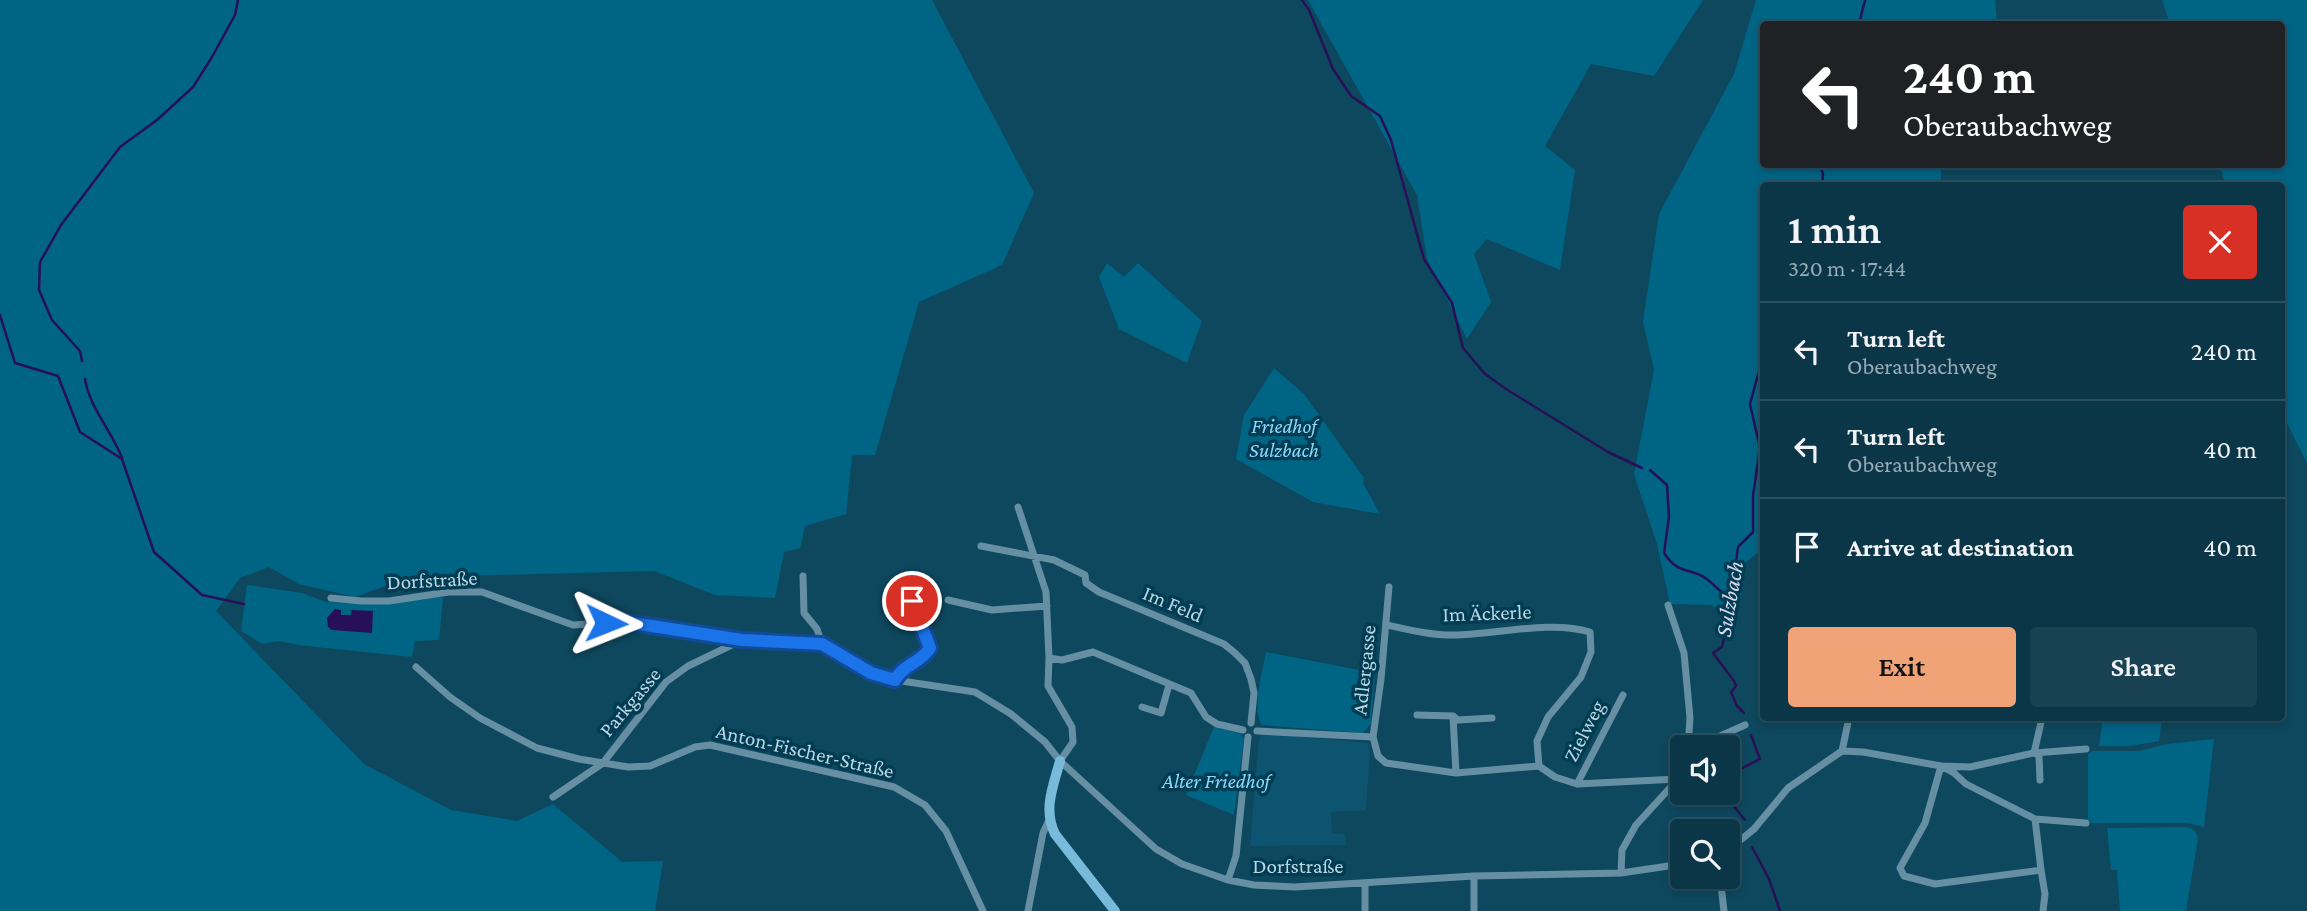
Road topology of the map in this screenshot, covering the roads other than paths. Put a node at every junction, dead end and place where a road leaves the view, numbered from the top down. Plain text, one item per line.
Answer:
1 (1018, 507) dead end
2 (981, 546) dead end
3 (1033, 555) junction
4 (803, 576) dead end
5 (1390, 586) dead end
6 (331, 598) dead end
7 (948, 600) dead end
8 (912, 601) dead end
9 (1668, 605) dead end
10 (1047, 607) junction
11 (1387, 625) junction
12 (742, 640) junction
13 (822, 644) junction
14 (1049, 658) junction
15 (416, 667) dead end
16 (895, 680) junction
17 (1169, 685) junction
18 (1623, 695) dead end
19 (1142, 707) dead end
20 (1417, 715) dead end
21 (1453, 716) junction
22 (1492, 718) dead end
23 (1848, 721) edge
24 (2041, 721) edge
25 (1251, 723) junction
26 (1745, 725) dead end
27 (1243, 730) junction
28 (1257, 732) junction
29 (1689, 735) edge
30 (1722, 735) edge
31 (1248, 737) junction
32 (1373, 737) junction
33 (2087, 749) dead end
34 (1842, 751) junction
35 (2034, 753) junction
36 (1378, 756) joint
37 (1060, 761) junction
38 (603, 763) junction
39 (1539, 766) junction
40 (1941, 766) junction
41 (1456, 773) junction
42 (1670, 776) edge
43 (2040, 780) dead end
44 (1577, 784) junction
45 (1670, 786) edge
46 (553, 797) dead end
47 (2035, 819) junction
48 (1049, 820) junction
49 (2085, 823) dead end
50 (1740, 840) edge
51 (1670, 866) edge
52 (2041, 870) junction
53 (1621, 873) junction
54 (1474, 876) junction
55 (1228, 880) junction
56 (1365, 883) junction
57 (1721, 889) edge
58 (983, 911) edge
59 (1028, 911) edge
60 (1115, 911) edge
61 (1366, 911) edge
62 (1474, 911) edge
63 (1724, 911) edge
64 (2043, 911) edge

1 - 3 street
2 - 3 street, Im Feld
3 - 10 street
3 - 25 street, Im Feld
4 - 13 street, Dorfstraße
5 - 11 street, Adlergasse
6 - 12 street, Dorfstraße
7 - 10 street
8 - 16 street
9 - 29 street
10 - 14 street
11 - 32 street, Adlergasse
11 - 39 street, Im Äckerle
12 - 13 street, Dorfstraße
12 - 38 street, Parkgasse
13 - 16 street, Dorfstraße
14 - 17 street
14 - 37 street
15 - 38 street, Anton-Fischer-Straße
16 - 37 street, Dorfstraße
17 - 19 street
17 - 27 street
18 - 44 street, Zielweg
20 - 21 street
21 - 22 street
21 - 41 street
23 - 34 street
24 - 35 street
25 - 27 street
25 - 28 street
26 - 30 street
27 - 31 street
28 - 31 street
28 - 32 street
31 - 55 street
32 - 36 street, Adlergasse
33 - 35 street
34 - 40 street
34 - 50 street
35 - 40 street
35 - 43 street
36 - 41 street, Zielweg
37 - 48 street
37 - 55 street, Dorfstraße
38 - 46 street, Parkgasse
38 - 58 street, Anton-Fischer-Straße
39 - 41 street, Zielweg
39 - 44 street, Zielweg
40 - 47 street
40 - 52 street
42 - 44 street, Zielweg
45 - 53 street
47 - 49 street
47 - 52 street
48 - 59 street
48 - 60 street
51 - 53 street, Dorfstraße
52 - 64 street
53 - 54 street, Dorfstraße
54 - 56 street, Dorfstraße
54 - 62 street
55 - 56 street, Dorfstraße
56 - 61 street
57 - 63 street

